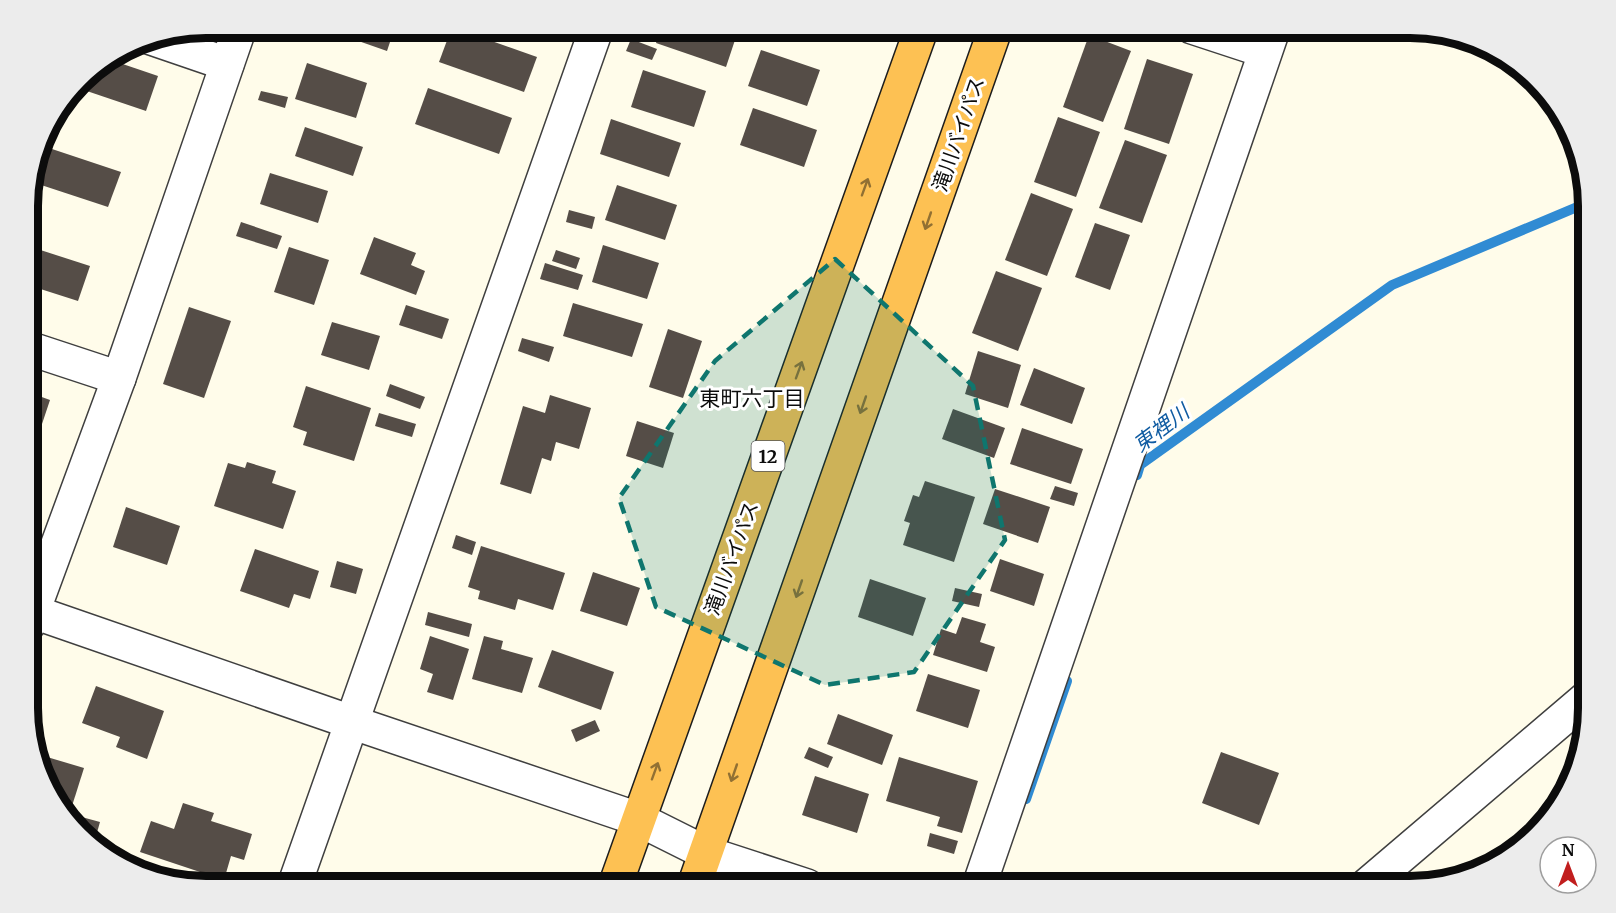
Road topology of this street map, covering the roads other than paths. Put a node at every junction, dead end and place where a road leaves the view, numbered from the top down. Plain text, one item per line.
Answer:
1 (236, 38) edge
2 (593, 38) edge
3 (918, 38) edge
4 (992, 38) edge
5 (1269, 39) edge
6 (164, 43) edge
7 (227, 64) junction
8 (38, 351) edge
9 (119, 378) junction
10 (38, 595) edge
11 (38, 619) edge
12 (1578, 705) edge
13 (351, 722) junction
14 (638, 819) junction
15 (706, 853) junction
16 (983, 875) edge
17 (1379, 875) edge
18 (298, 876) edge
19 (619, 876) edge
20 (698, 876) edge
21 (775, 876) edge

1 - 7 street
2 - 13 street
14 -> 3 highway, 滝川バイパス / 12
4 -> 15 highway, 滝川バイパス
5 - 16 street
6 - 7 street
7 - 9 street
8 - 9 street
9 - 10 street
11 - 13 street
12 - 17 street
13 - 14 street
13 - 18 street
14 - 15 street
14 - 19 highway, 滝川バイパス / 12
15 - 20 highway, 滝川バイパス
15 - 21 street

